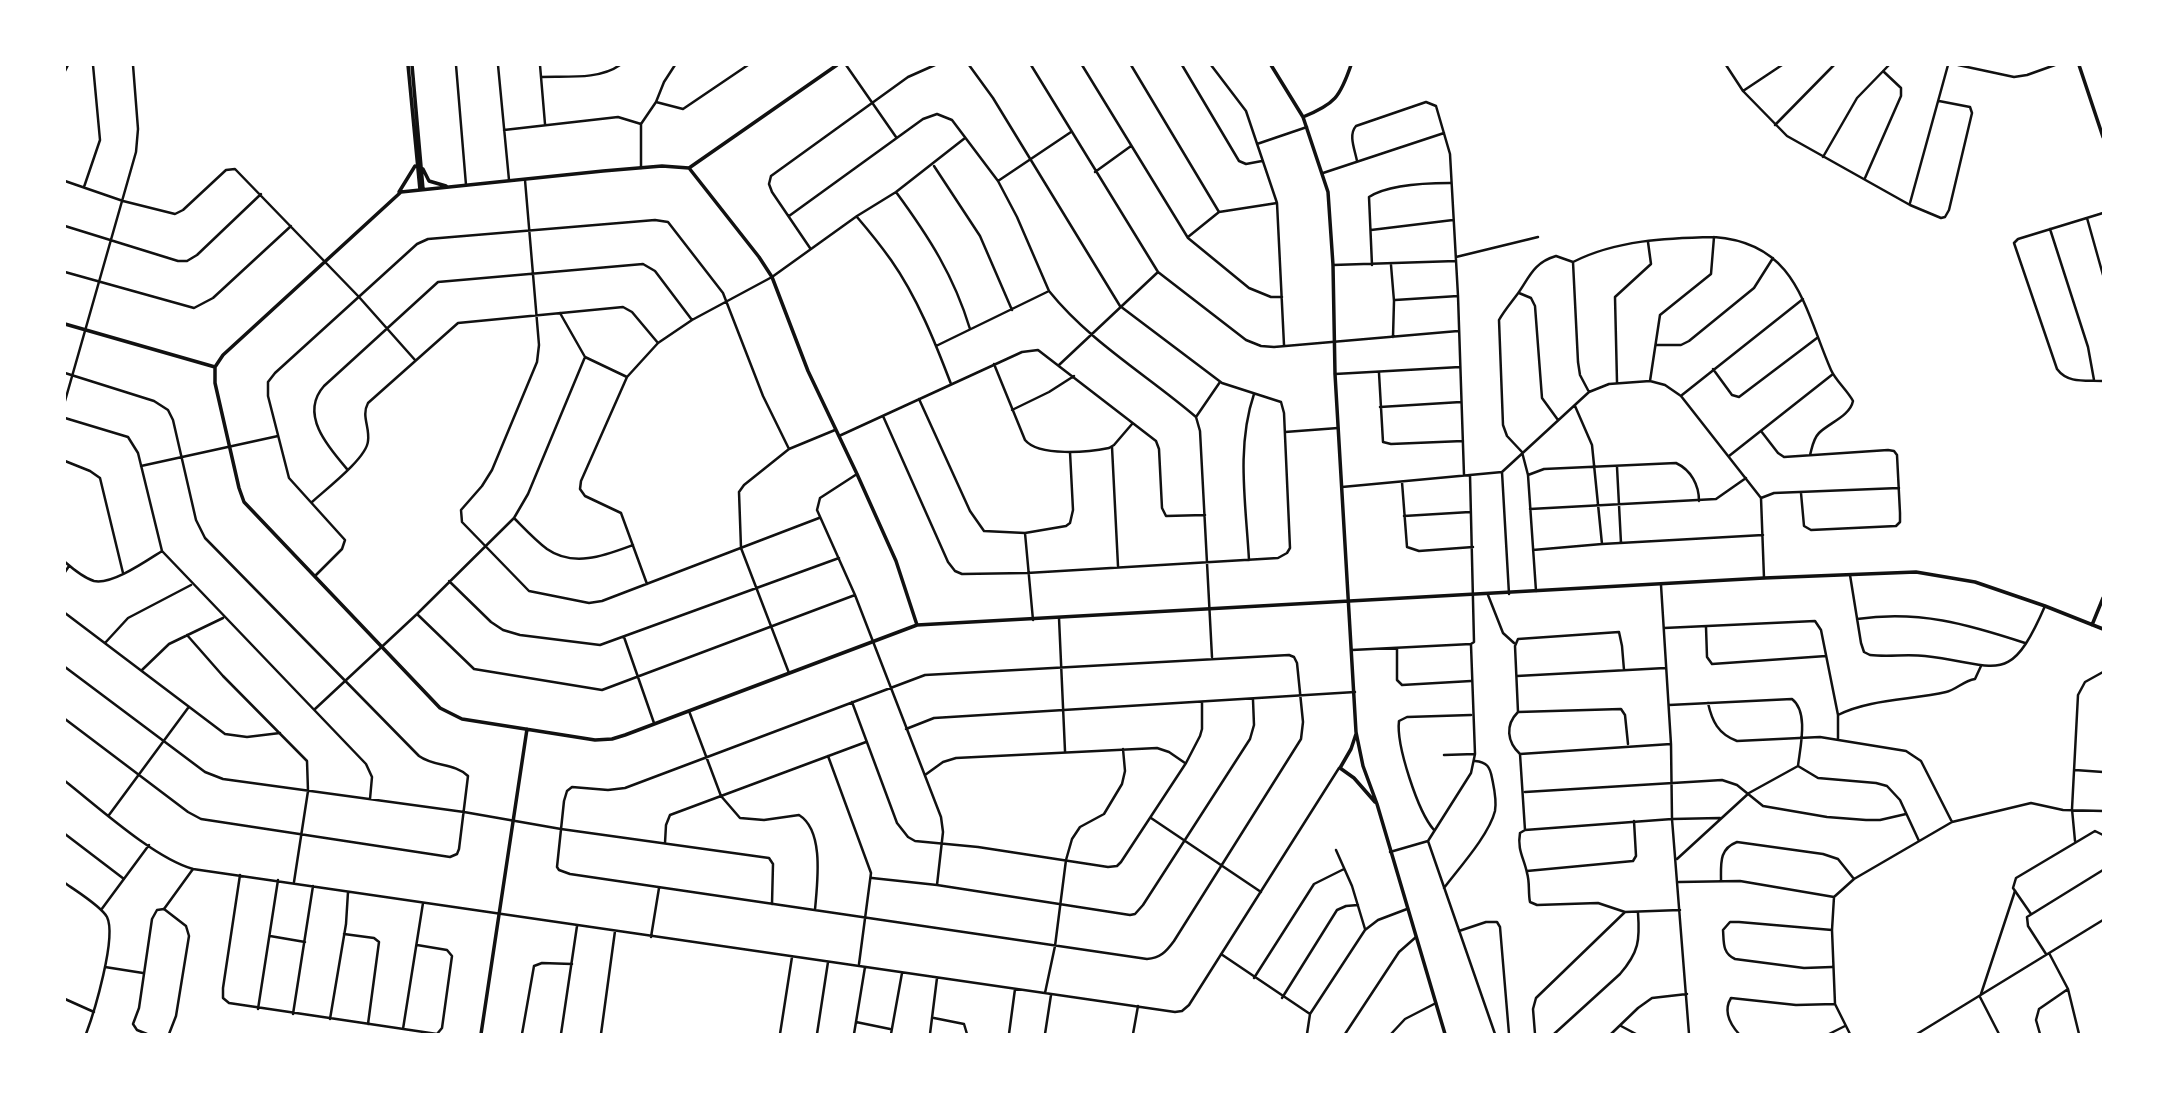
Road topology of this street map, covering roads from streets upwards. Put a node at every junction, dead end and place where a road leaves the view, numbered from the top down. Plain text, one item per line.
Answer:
1 (68, 65) edge
2 (93, 65) edge
3 (133, 65) edge
4 (410, 65) edge
5 (456, 65) edge
6 (498, 65) edge
7 (540, 65) edge
8 (620, 65) edge
9 (675, 65) edge
10 (748, 65) edge
11 (837, 65) edge
12 (846, 65) edge
13 (935, 65) edge
14 (970, 65) edge
15 (1031, 65) edge
16 (1082, 65) edge
17 (1131, 65) edge
18 (1182, 65) edge
19 (1211, 65) edge
20 (1272, 65) edge
21 (1352, 65) edge
22 (1726, 65) edge
23 (1782, 65) edge
24 (1834, 65) edge
25 (1889, 65) edge
26 (1948, 65) edge
27 (1958, 65) edge
28 (2055, 65) edge
29 (2079, 65) edge
30 (65, 71) edge
31 (1883, 71) junction
32 (541, 77) junction
33 (1743, 91) junction
34 (1939, 101) junction
35 (656, 102) junction
36 (873, 103) junction
37 (1303, 117) junction
38 (545, 124) junction
39 (642, 124) junction
40 (1775, 125) junction
41 (1307, 127) junction
42 (504, 130) junction
43 (1071, 132) junction
44 (1444, 133) junction
45 (2103, 137) edge
46 (897, 138) junction
47 (965, 138) junction
48 (1258, 144) junction
49 (1131, 146) junction
50 (1823, 157) junction
51 (1031, 159) junction
52 (419, 161) junction
53 (1263, 161) junction
54 (1357, 161) junction
55 (933, 165) junction
56 (641, 168) junction
57 (689, 168) junction
58 (1095, 172) junction
59 (1323, 173) junction
60 (1865, 178) junction
61 (525, 179) junction
62 (65, 181) edge
63 (509, 181) junction
64 (998, 181) junction
65 (1451, 183) junction
66 (466, 185) junction
67 (451, 187) junction
68 (84, 189) junction
69 (421, 189) junction
70 (896, 192) junction
71 (261, 194) junction
72 (398, 194) junction
73 (123, 201) junction
74 (1277, 204) junction
75 (1910, 205) junction
76 (1219, 212) junction
77 (2103, 213) edge
78 (789, 216) junction
79 (857, 216) junction
80 (2087, 218) junction
81 (1453, 220) junction
82 (65, 226) edge
83 (291, 226) junction
84 (2050, 229) junction
85 (529, 230) junction
86 (1371, 230) junction
87 (1538, 237) dead end
88 (1714, 237) junction
89 (1188, 238) junction
90 (110, 242) junction
91 (1648, 242) junction
92 (811, 248) junction
93 (1773, 258) junction
94 (1456, 259) junction
95 (324, 261) junction
96 (1573, 262) junction
97 (1333, 265) junction
98 (1372, 265) junction
99 (1391, 265) junction
100 (65, 272) edge
101 (1158, 272) junction
102 (532, 273) junction
103 (2103, 275) edge
104 (772, 277) junction
105 (98, 282) junction
106 (1049, 291) junction
107 (1519, 293) junction
108 (1282, 296) junction
109 (1458, 296) junction
110 (359, 298) junction
111 (1803, 299) junction
112 (1394, 300) junction
113 (726, 302) junction
114 (1120, 306) junction
115 (1012, 310) junction
116 (560, 313) junction
117 (537, 316) junction
118 (692, 320) junction
119 (65, 324) edge
120 (387, 328) junction
121 (971, 329) junction
122 (85, 330) junction
123 (1458, 331) junction
124 (1091, 336) junction
125 (1393, 337) junction
126 (1818, 338) junction
127 (658, 343) junction
128 (1335, 343) junction
129 (1657, 345) junction
130 (936, 346) junction
131 (1284, 346) junction
132 (584, 357) junction
133 (415, 360) junction
134 (994, 364) junction
135 (1059, 365) junction
136 (215, 367) junction
137 (1460, 367) junction
138 (1713, 369) junction
139 (65, 373) edge
140 (1379, 373) junction
141 (1335, 374) junction
142 (1833, 374) junction
143 (72, 376) junction
144 (1074, 376) junction
145 (627, 377) junction
146 (2094, 380) junction
147 (1650, 381) junction
148 (2103, 381) edge
149 (1220, 382) junction
150 (1617, 382) junction
151 (951, 384) junction
152 (1589, 392) junction
153 (1254, 394) junction
154 (1681, 396) junction
155 (919, 399) junction
156 (65, 401) edge
157 (1461, 402) junction
158 (1575, 405) junction
159 (1380, 407) junction
160 (1012, 410) junction
161 (883, 416) junction
162 (1196, 417) junction
163 (65, 418) edge
164 (1558, 420) junction
165 (1132, 424) junction
166 (1338, 428) junction
167 (835, 430) junction
168 (1761, 431) junction
169 (1285, 432) junction
170 (278, 436) junction
171 (838, 436) junction
172 (1463, 441) junction
173 (231, 447) junction
174 (1112, 447) junction
175 (789, 449) junction
176 (1522, 452) junction
177 (1070, 453) junction
178 (1810, 455) junction
179 (1729, 456) junction
180 (182, 457) junction
181 (65, 461) edge
182 (141, 466) junction
183 (1595, 467) junction
184 (1617, 467) junction
185 (347, 469) junction
186 (1502, 471) junction
187 (858, 474) junction
188 (1470, 475) junction
189 (1528, 475) junction
190 (1464, 476) junction
191 (1746, 478) junction
192 (1402, 481) junction
193 (1342, 487) junction
194 (1899, 488) junction
195 (1801, 493) junction
196 (1761, 498) junction
197 (1699, 500) junction
198 (312, 502) junction
199 (1619, 504) junction
200 (1600, 505) junction
201 (1530, 509) junction
202 (1471, 512) junction
203 (1205, 515) junction
204 (1404, 516) junction
205 (513, 518) junction
206 (819, 518) junction
207 (1025, 533) junction
208 (1763, 535) junction
209 (1620, 543) junction
210 (1602, 544) junction
211 (633, 545) junction
212 (483, 547) junction
213 (1473, 547) junction
214 (741, 548) junction
215 (1533, 550) junction
216 (162, 551) junction
217 (839, 558) junction
218 (1249, 560) junction
219 (65, 562) edge
220 (1208, 562) junction
221 (69, 566) junction
222 (1118, 566) junction
223 (65, 572) edge
224 (123, 573) junction
225 (1027, 573) junction
226 (1850, 575) junction
227 (314, 577) junction
228 (1765, 578) junction
229 (449, 581) junction
230 (192, 584) junction
231 (648, 584) junction
232 (1661, 585) junction
233 (757, 587) junction
234 (1536, 592) junction
235 (1509, 594) junction
236 (855, 595) junction
237 (1488, 595) junction
238 (1475, 596) junction
239 (2103, 598) edge
240 (1350, 602) junction
241 (2045, 606) junction
242 (1210, 610) junction
243 (65, 613) edge
244 (417, 614) junction
245 (224, 617) junction
246 (1059, 618) junction
247 (1857, 619) junction
248 (1033, 620) junction
249 (772, 625) junction
250 (917, 625) junction
251 (2092, 625) junction
252 (1706, 627) junction
253 (1663, 628) junction
254 (2103, 629) edge
255 (187, 635) junction
256 (624, 637) junction
257 (872, 641) junction
258 (105, 643) junction
259 (1515, 643) junction
260 (2025, 643) junction
261 (1471, 644) junction
262 (382, 647) junction
263 (1397, 648) junction
264 (1352, 650) junction
265 (1826, 656) junction
266 (1212, 658) junction
267 (1980, 666) junction
268 (65, 667) edge
269 (1061, 667) junction
270 (1665, 668) junction
271 (142, 670) junction
272 (1624, 670) junction
273 (2103, 672) edge
274 (789, 673) junction
275 (1517, 676) junction
276 (637, 677) junction
277 (346, 680) junction
278 (1471, 681) junction
279 (889, 687) junction
280 (1355, 692) junction
281 (1300, 696) junction
282 (1253, 700) junction
283 (852, 702) junction
284 (1202, 702) junction
285 (1708, 703) junction
286 (1669, 705) junction
287 (188, 708) junction
288 (315, 709) junction
289 (1064, 709) junction
290 (689, 711) junction
291 (1518, 712) junction
292 (1473, 715) junction
293 (1839, 715) junction
294 (65, 719) edge
295 (654, 724) junction
296 (527, 729) junction
297 (906, 729) junction
298 (1356, 732) junction
299 (280, 733) junction
300 (1802, 737) junction
301 (1838, 739) junction
302 (164, 742) junction
303 (867, 742) junction
304 (1671, 744) junction
305 (1628, 746) junction
306 (1123, 748) junction
307 (1065, 752) junction
308 (1475, 754) junction
309 (1520, 754) junction
310 (708, 755) junction
311 (1444, 755) dead end
312 (828, 756) junction
313 (1475, 761) junction
314 (1186, 763) junction
315 (1798, 766) junction
316 (1340, 768) junction
317 (2074, 770) junction
318 (2103, 772) edge
319 (925, 775) junction
320 (140, 776) junction
321 (65, 781) edge
322 (1672, 782) junction
323 (308, 791) junction
324 (1524, 792) junction
325 (1749, 793) junction
326 (721, 796) junction
327 (370, 799) junction
328 (1377, 804) junction
329 (2072, 809) junction
330 (2103, 811) edge
331 (464, 812) junction
332 (1906, 814) junction
333 (108, 815) junction
334 (1150, 817) junction
335 (1720, 818) junction
336 (1672, 819) junction
337 (513, 820) junction
338 (1634, 821) junction
339 (1952, 822) junction
340 (561, 829) junction
341 (1434, 830) junction
342 (1525, 830) junction
343 (65, 834) edge
344 (302, 835) junction
345 (2103, 835) edge
346 (1185, 841) junction
347 (1428, 841) junction
348 (1919, 841) junction
349 (2075, 841) junction
350 (665, 843) junction
351 (941, 843) junction
352 (149, 845) junction
353 (1336, 850) dead end
354 (1390, 852) junction
355 (1676, 859) junction
356 (1066, 860) junction
357 (1223, 865) junction
358 (193, 869) junction
359 (1345, 869) junction
360 (2103, 870) edge
361 (1527, 871) junction
362 (240, 875) junction
363 (872, 878) junction
364 (1854, 878) junction
365 (124, 879) junction
366 (278, 880) junction
367 (1721, 880) junction
368 (294, 882) junction
369 (65, 883) edge
370 (1679, 883) junction
371 (937, 884) junction
372 (313, 886) junction
373 (659, 888) junction
374 (1444, 888) junction
375 (2015, 891) junction
376 (348, 892) junction
377 (1261, 892) junction
378 (1835, 897) junction
379 (423, 903) junction
380 (772, 904) junction
381 (1060, 904) junction
382 (1358, 905) junction
383 (164, 909) junction
384 (1407, 909) junction
385 (101, 910) junction
386 (815, 910) junction
387 (1680, 910) junction
388 (1625, 912) junction
389 (1638, 912) junction
390 (499, 914) junction
391 (2031, 914) junction
392 (866, 917) junction
393 (2103, 920) edge
394 (577, 926) junction
395 (1365, 930) junction
396 (1832, 930) junction
397 (615, 931) junction
398 (1459, 931) junction
399 (344, 933) junction
400 (270, 936) junction
401 (650, 937) junction
402 (1416, 937) junction
403 (305, 942) junction
404 (417, 945) junction
405 (1055, 946) junction
406 (1221, 954) junction
407 (2048, 954) junction
408 (792, 957) junction
409 (828, 962) junction
410 (572, 964) junction
411 (859, 966) junction
412 (105, 967) junction
413 (865, 967) junction
414 (1832, 967) junction
415 (143, 973) junction
416 (902, 973) junction
417 (937, 978) junction
418 (1254, 978) junction
419 (1015, 989) junction
420 (2068, 989) junction
421 (1045, 993) junction
422 (1687, 994) junction
423 (1051, 995) junction
424 (1980, 997) junction
425 (1282, 998) junction
426 (65, 999) edge
427 (1436, 1003) junction
428 (1835, 1004) junction
429 (1138, 1006) junction
430 (258, 1009) junction
431 (94, 1013) junction
432 (293, 1014) junction
433 (1310, 1014) junction
434 (933, 1018) junction
435 (330, 1019) junction
436 (856, 1023) junction
437 (368, 1024) junction
438 (1621, 1026) junction
439 (1845, 1026) junction
440 (892, 1029) junction
441 (403, 1030) junction
442 (1393, 1033) edge
443 (1999, 1033) edge
444 (86, 1034) edge
445 (147, 1034) edge
446 (169, 1034) edge
447 (481, 1034) edge
448 (522, 1034) edge
449 (561, 1034) edge
450 (601, 1034) edge
451 (780, 1034) edge
452 (817, 1034) edge
453 (854, 1034) edge
454 (891, 1034) edge
455 (930, 1034) edge
456 (967, 1034) edge
457 (1009, 1034) edge
458 (1045, 1034) edge
459 (1133, 1034) edge
460 (1307, 1034) edge
461 (1345, 1034) edge
462 (1445, 1034) edge
463 (1495, 1034) edge
464 (1509, 1034) edge
465 (1535, 1034) edge
466 (1554, 1034) edge
467 (1611, 1034) edge
468 (1636, 1034) edge
469 (1689, 1034) edge
470 (1739, 1034) edge
471 (1829, 1034) edge
472 (1850, 1034) edge
473 (1917, 1034) edge
474 (1993, 1034) edge
475 (2040, 1034) edge
476 (2079, 1034) edge

1 - 30 street
2 - 68 street
3 - 73 street
4 - 52 street
5 - 66 street
6 - 42 street
7 - 32 street
8 - 32 street
9 - 35 street
10 - 35 street
11 - 57 street
12 - 36 street
13 - 36 street
14 - 51 street
15 - 43 street
16 - 49 street
17 - 76 street
18 - 53 street
19 - 48 street
20 - 37 street
21 - 37 street
22 - 33 street
23 - 33 street
24 - 40 street
25 - 31 street
26 - 34 street
27 - 28 street
29 - 45 street
31 - 50 street
31 - 60 street
32 - 38 street
33 - 40 street
34 - 75 street
34 - 75 street
35 - 39 street
36 - 46 street
36 - 78 street
37 - 41 street
38 - 39 street
38 - 42 street
39 - 56 street
40 - 50 street
41 - 48 street
41 - 59 street
42 - 63 street
43 - 51 street
43 - 58 street
44 - 54 street
44 - 54 street
44 - 65 street
46 - 47 street
46 - 78 street
47 - 55 street
47 - 64 street
48 - 53 street
49 - 58 street
49 - 89 street
50 - 60 street
51 - 64 street
51 - 114 street
52 - 67 street
52 - 69 street
52 - 72 street
53 - 74 street
54 - 59 street
55 - 70 street
55 - 115 street
56 - 57 street
56 - 61 street
57 - 104 street
58 - 101 street
59 - 97 street
60 - 75 street
61 - 63 street
61 - 85 street
62 - 68 street
63 - 66 street
64 - 106 street
65 - 81 street
65 - 86 street
66 - 67 street
67 - 69 street
68 - 73 street
69 - 72 street
70 - 79 street
70 - 121 street
71 - 73 street
71 - 83 street
71 - 90 street
72 - 95 street
73 - 90 street
74 - 76 street
74 - 108 street
76 - 89 street
77 - 80 street
78 - 92 street
79 - 92 street
79 - 130 street
80 - 84 street
80 - 103 street
81 - 86 street
81 - 94 street
82 - 90 street
83 - 95 street
83 - 105 street
84 - 146 street
84 - 146 street
85 - 102 street
85 - 110 street
85 - 113 street
86 - 98 street
87 - 94 street
88 - 91 street
88 - 93 street
88 - 129 street
89 - 108 street
90 - 105 street
91 - 96 street
91 - 150 street
92 - 104 street
93 - 111 street
93 - 129 street
94 - 99 street
94 - 109 street
95 - 110 street
95 - 136 street
96 - 107 street
96 - 152 street
97 - 98 street
97 - 128 street
98 - 99 street
99 - 112 street
100 - 105 street
101 - 114 street
101 - 131 street
102 - 117 street
102 - 118 street
102 - 120 street
104 - 113 street
104 - 167 street
105 - 122 street
106 - 115 street
106 - 124 street
107 - 164 street
107 - 176 street
108 - 131 street
109 - 112 street
109 - 123 street
110 - 120 street
110 - 170 street
111 - 126 street
111 - 138 street
112 - 125 street
113 - 118 street
113 - 175 street
114 - 124 street
114 - 149 street
115 - 121 street
116 - 117 street
116 - 127 street
116 - 132 street
117 - 133 street
117 - 212 street
118 - 127 street
119 - 122 street
120 - 133 street
120 - 185 street
121 - 130 street
122 - 136 street
122 - 143 street
123 - 125 street
123 - 137 street
124 - 135 street
124 - 162 street
125 - 128 street
126 - 138 street
126 - 142 street
127 - 145 street
128 - 131 street
128 - 141 street
129 - 147 street
130 - 151 street
132 - 145 street
132 - 205 street
133 - 185 street
134 - 135 street
134 - 151 street
134 - 160 street
135 - 144 street
136 - 173 street
137 - 140 street
137 - 157 street
138 - 154 street
139 - 143 street
140 - 141 street
140 - 159 street
141 - 166 street
142 - 168 street
142 - 178 street
143 - 156 street
143 - 180 street
144 - 160 street
144 - 165 street
145 - 211 street
146 - 148 street
147 - 150 street
147 - 154 street
149 - 153 street
149 - 162 street
150 - 152 street
151 - 155 street
152 - 158 street
153 - 169 street
153 - 218 street
154 - 179 street
155 - 161 street
155 - 207 street
157 - 159 street
157 - 172 street
158 - 164 street
158 - 183 street
159 - 172 street
160 - 177 street
161 - 171 street
161 - 225 street
162 - 203 street
163 - 182 street
164 - 176 street
165 - 174 street
165 - 203 street
166 - 169 street
166 - 193 street
167 - 171 street
167 - 175 street
168 - 178 street
168 - 179 street
169 - 218 street
170 - 173 street
170 - 198 street
171 - 187 street
172 - 190 street
173 - 180 street
173 - 227 street
174 - 177 street
174 - 222 street
175 - 214 street
176 - 186 street
176 - 189 street
177 - 207 street
178 - 194 street
179 - 191 street
180 - 182 street
180 - 277 street
181 - 224 street
182 - 216 street
183 - 184 street
183 - 189 street
183 - 200 street
184 - 197 street
184 - 199 street
185 - 198 street
186 - 188 street
186 - 235 street
187 - 206 street
187 - 250 street
188 - 190 street
188 - 202 street
189 - 201 street
190 - 192 street
191 - 196 street
191 - 197 street
192 - 193 street
192 - 204 street
193 - 240 street
194 - 195 street
194 - 195 street
195 - 196 street
196 - 208 street
197 - 199 street
198 - 227 street
199 - 200 street
199 - 209 street
200 - 201 street
200 - 210 street
201 - 215 street
202 - 204 street
202 - 213 street
203 - 220 street
204 - 213 street
205 - 211 street
205 - 212 street
206 - 214 street
206 - 217 street
207 - 225 street
208 - 209 street
208 - 228 street
209 - 210 street
210 - 215 street
211 - 231 street
212 - 229 street
212 - 231 street
213 - 238 street
214 - 231 street
214 - 233 street
215 - 234 street
216 - 224 street
216 - 230 street
217 - 233 street
217 - 236 street
218 - 220 street
219 - 221 street
220 - 222 street
220 - 242 street
221 - 223 street
221 - 224 street
222 - 225 street
225 - 248 street
226 - 228 street
226 - 241 street
226 - 247 street
227 - 262 street
228 - 232 street
229 - 244 street
229 - 256 street
230 - 245 street
230 - 258 street
232 - 234 street
232 - 253 street
233 - 249 street
233 - 256 street
234 - 235 street
235 - 237 street
236 - 249 street
236 - 257 street
237 - 238 street
237 - 259 street
238 - 240 street
238 - 261 street
239 - 251 street
240 - 242 street
240 - 264 street
241 - 251 street
241 - 260 street
242 - 246 street
242 - 266 street
243 - 258 street
244 - 262 street
244 - 276 street
245 - 255 street
245 - 288 street
246 - 248 street
246 - 269 street
247 - 260 street
247 - 267 street
248 - 250 street
249 - 274 street
249 - 276 street
250 - 257 street
251 - 254 street
252 - 253 street
252 - 265 street
252 - 265 street
253 - 270 street
255 - 271 street
255 - 299 street
256 - 276 street
257 - 274 street
257 - 279 street
258 - 271 street
259 - 272 street
259 - 275 street
260 - 267 street
261 - 263 street
261 - 278 street
262 - 277 street
262 - 296 street
263 - 264 street
263 - 278 street
264 - 280 street
265 - 293 street
266 - 269 street
266 - 281 street
267 - 293 street
268 - 302 street
269 - 279 street
269 - 289 street
270 - 272 street
270 - 286 street
271 - 287 street
272 - 275 street
273 - 317 street
274 - 290 street
275 - 291 street
276 - 295 street
277 - 288 street
277 - 331 street
278 - 292 street
279 - 283 street
279 - 297 street
280 - 281 street
280 - 298 street
281 - 282 street
281 - 357 street
282 - 284 street
282 - 346 street
283 - 303 street
283 - 310 street
284 - 289 street
284 - 314 street
285 - 286 street
285 - 300 street
285 - 300 street
286 - 304 street
287 - 299 street
287 - 302 street
288 - 327 street
289 - 297 street
289 - 307 street
290 - 295 street
290 - 310 street
291 - 305 street
291 - 309 street
292 - 308 street
292 - 341 street
293 - 301 street
294 - 320 street
295 - 296 street
296 - 337 street
297 - 319 street
298 - 316 street
298 - 328 street
299 - 323 street
300 - 301 street
300 - 315 street
301 - 339 street
302 - 320 street
302 - 323 street
303 - 312 street
303 - 351 street
304 - 305 street
304 - 322 street
305 - 309 street
306 - 307 street
306 - 314 street
306 - 356 street
307 - 319 street
308 - 311 street
308 - 313 street
309 - 324 street
310 - 326 street
310 - 340 street
312 - 326 street
312 - 363 street
313 - 341 street
313 - 374 street
314 - 334 street
315 - 325 street
315 - 332 street
316 - 328 street
316 - 377 street
317 - 318 street
317 - 329 street
319 - 351 street
320 - 333 street
320 - 344 street
321 - 333 street
322 - 324 street
322 - 325 street
322 - 336 street
323 - 327 street
323 - 344 street
324 - 342 street
325 - 332 street
325 - 335 street
326 - 350 street
326 - 386 street
327 - 331 street
328 - 354 street
329 - 330 street
329 - 339 street
329 - 349 street
331 - 337 street
331 - 344 street
332 - 348 street
333 - 352 street
334 - 346 street
334 - 356 street
335 - 336 street
335 - 355 street
336 - 338 street
336 - 355 street
337 - 340 street
337 - 390 street
338 - 342 street
338 - 361 street
339 - 348 street
340 - 350 street
340 - 373 street
341 - 347 street
342 - 361 street
343 - 365 street
344 - 368 street
345 - 349 street
346 - 357 street
346 - 381 street
347 - 354 street
347 - 374 street
348 - 364 street
349 - 375 street
350 - 380 street
351 - 356 street
351 - 371 street
352 - 358 street
352 - 365 street
353 - 359 street
354 - 384 street
355 - 370 street
356 - 381 street
357 - 377 street
357 - 405 street
358 - 362 street
358 - 383 street
359 - 382 street
359 - 418 street
360 - 391 street
361 - 388 street
362 - 366 street
362 - 430 street
363 - 371 street
363 - 392 street
364 - 367 street
364 - 378 street
365 - 385 street
366 - 368 street
366 - 400 street
367 - 370 street
367 - 378 street
368 - 372 street
369 - 385 street
370 - 387 street
371 - 381 street
372 - 376 street
372 - 403 street
373 - 380 street
373 - 401 street
374 - 398 street
375 - 391 street
375 - 424 street
376 - 379 street
376 - 399 street
377 - 406 street
378 - 396 street
379 - 390 street
379 - 404 street
380 - 386 street
381 - 405 street
382 - 395 street
382 - 425 street
383 - 415 street
383 - 446 street
384 - 395 street
384 - 402 street
385 - 412 street
386 - 392 street
387 - 389 street
387 - 422 street
388 - 389 street
388 - 465 street
389 - 466 street
390 - 394 street
390 - 447 street
391 - 407 street
392 - 405 street
392 - 411 street
393 - 407 street
394 - 397 street
394 - 410 street
395 - 433 street
396 - 414 street
396 - 414 street
397 - 401 street
397 - 450 street
398 - 463 street
398 - 464 street
399 - 435 street
399 - 437 street
400 - 403 street
400 - 430 street
401 - 408 street
402 - 427 street
402 - 461 street
403 - 432 street
404 - 441 street
404 - 441 street
405 - 421 street
406 - 418 street
406 - 429 street
407 - 420 street
407 - 424 street
408 - 409 street
408 - 451 street
409 - 411 street
409 - 452 street
410 - 448 street
410 - 449 street
411 - 413 street
412 - 415 street
412 - 431 street
413 - 416 street
413 - 436 street
414 - 428 street
415 - 445 street
416 - 417 street
416 - 440 street
417 - 419 street
417 - 434 street
418 - 425 street
419 - 421 street
419 - 457 street
420 - 475 street
420 - 476 street
421 - 423 street
422 - 438 street
422 - 469 street
423 - 429 street
423 - 458 street
424 - 443 street
424 - 473 street
425 - 433 street
426 - 431 street
427 - 442 street
427 - 462 street
428 - 439 street
428 - 470 street
429 - 459 street
430 - 432 street
431 - 444 street
432 - 435 street
433 - 460 street
434 - 455 street
434 - 456 street
435 - 437 street
436 - 440 street
436 - 453 street
437 - 441 street
438 - 467 street
438 - 468 street
439 - 471 street
439 - 472 street
440 - 454 street
443 - 474 street

